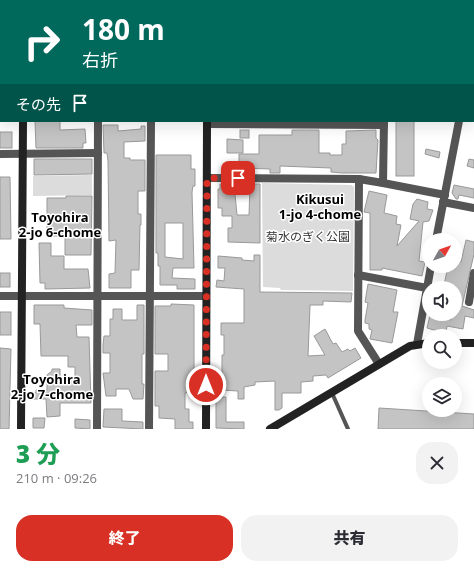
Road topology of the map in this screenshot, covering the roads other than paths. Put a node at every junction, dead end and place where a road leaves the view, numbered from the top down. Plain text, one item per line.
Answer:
1 (23, 122) edge
2 (98, 122) edge
3 (151, 122) edge
4 (459, 122) edge
5 (207, 123) edge
6 (384, 123) edge
7 (98, 153) junction
8 (0, 154) edge
9 (23, 154) junction
10 (207, 178) junction
11 (359, 179) junction
12 (383, 183) junction
13 (444, 198) junction
14 (474, 208) edge
15 (437, 233) edge
16 (474, 273) edge
17 (358, 275) junction
18 (422, 287) edge
19 (0, 296) edge
20 (22, 296) junction
21 (97, 296) junction
22 (149, 296) junction
23 (206, 296) junction
24 (469, 302) dead end
25 (422, 316) edge
26 (462, 343) edge
27 (474, 343) edge
28 (417, 344) junction
29 (422, 344) edge
30 (379, 364) junction
31 (332, 393) junction
32 (21, 429) edge
33 (97, 429) edge
34 (149, 429) edge
35 (206, 429) edge
36 (270, 429) edge
37 (348, 429) edge

1 - 9 street
2 - 7 street
3 - 22 street
4 - 13 street
5 - 6 street
5 - 10 street
6 - 12 street
7 - 9 street
7 - 21 street
8 - 9 street
9 - 20 street
10 - 11 street
10 - 23 street
11 - 12 street
11 - 17 street
12 - 13 street
13 - 14 street
13 - 15 street
16 - 24 street
17 - 18 street
17 - 30 street
19 - 20 street
20 - 21 street
20 - 32 street
21 - 22 street
21 - 33 street
22 - 23 street
22 - 34 street
23 - 35 street
25 - 28 street
26 - 27 street
28 - 29 street
28 - 30 street
30 - 31 street
31 - 36 street
31 - 37 lane

